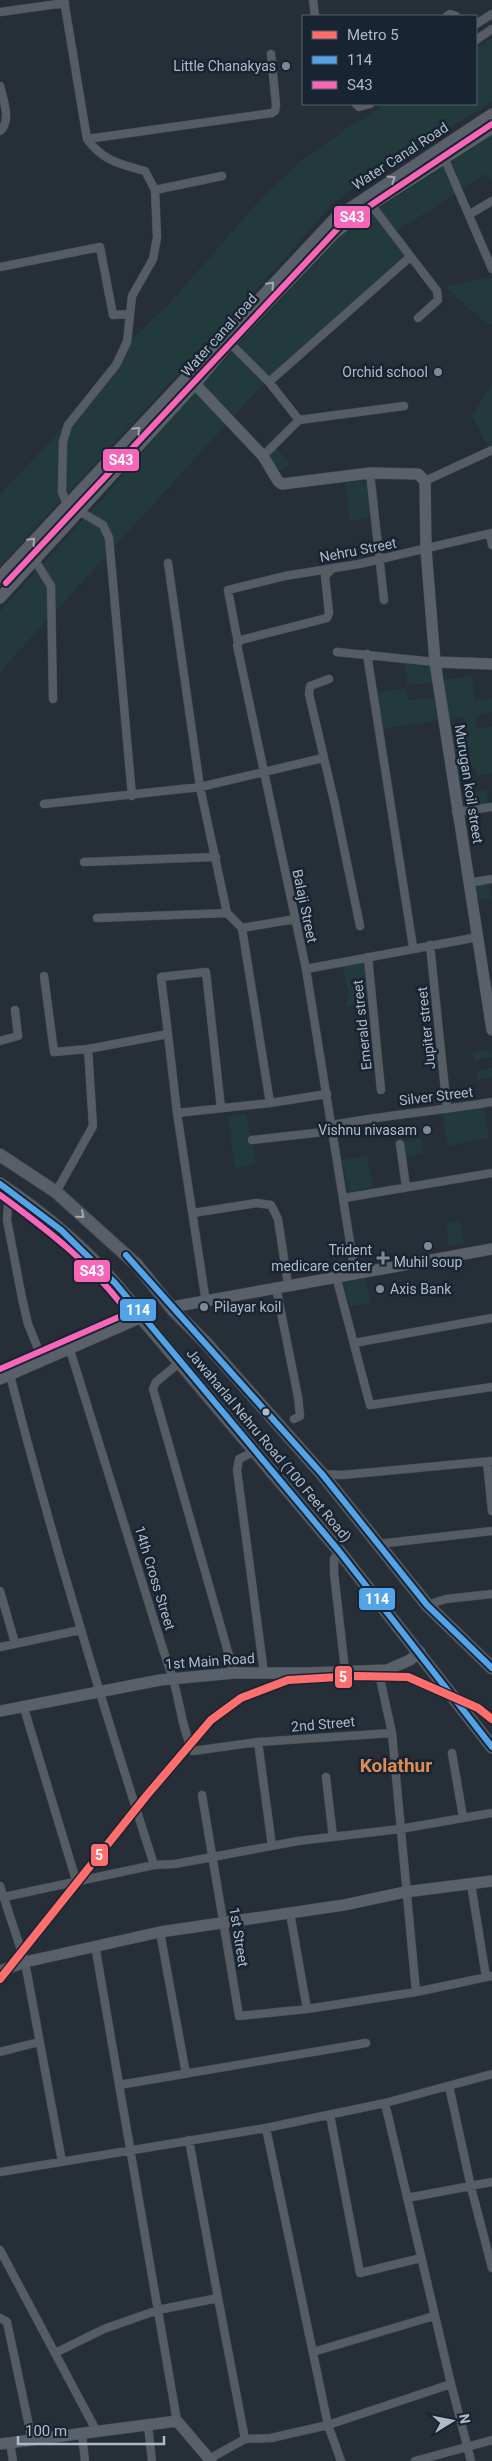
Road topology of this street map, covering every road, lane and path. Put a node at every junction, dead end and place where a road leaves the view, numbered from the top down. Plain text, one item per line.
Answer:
1 (313, 0) edge
2 (64, 1) edge
3 (0, 12) edge
4 (492, 14) edge
5 (315, 15) edge
6 (477, 23) edge
7 (492, 29) edge
8 (477, 39) edge
9 (271, 54) dead end
10 (0, 86) edge
11 (492, 114) edge
12 (492, 128) edge
13 (0, 131) edge
14 (471, 135) junction
15 (87, 139) junction
16 (443, 153) junction
17 (222, 176) dead end
18 (154, 190) junction
19 (368, 201) junction
20 (492, 201) edge
21 (470, 214) junction
22 (410, 257) junction
23 (0, 267) edge
24 (492, 269) edge
25 (130, 314) junction
26 (418, 318) dead end
27 (230, 343) junction
28 (269, 382) junction
29 (195, 384) junction
30 (404, 406) dead end
31 (299, 420) junction
32 (492, 450) edge
33 (263, 456) junction
34 (370, 473) junction
35 (425, 481) junction
36 (67, 504) junction
37 (78, 512) junction
38 (491, 533) edge
39 (492, 545) edge
40 (426, 549) junction
41 (34, 559) junction
42 (380, 559) junction
43 (168, 563) dead end
44 (332, 569) junction
45 (0, 577) edge
46 (0, 598) edge
47 (384, 600) dead end
48 (238, 643) junction
49 (337, 652) dead end
50 (368, 654) junction
51 (434, 662) junction
52 (492, 664) edge
53 (329, 678) dead end
54 (53, 699) dead end
55 (323, 758) junction
56 (265, 773) junction
57 (200, 787) junction
58 (132, 796) junction
59 (44, 804) dead end
60 (492, 807) edge
61 (457, 812) junction
62 (216, 857) junction
63 (84, 862) dead end
64 (492, 878) edge
65 (468, 882) junction
66 (227, 913) junction
67 (97, 918) dead end
68 (295, 919) junction
69 (360, 926) dead end
70 (242, 928) junction
71 (478, 937) junction
72 (430, 944) junction
73 (413, 947) junction
74 (368, 957) junction
75 (306, 969) junction
76 (44, 976) dead end
77 (15, 1010) dead end
78 (492, 1030) edge
79 (168, 1034) junction
80 (0, 1042) edge
81 (88, 1049) junction
82 (381, 1090) dead end
83 (327, 1094) junction
84 (492, 1102) edge
85 (270, 1103) junction
86 (221, 1108) junction
87 (447, 1109) junction
88 (177, 1113) junction
89 (332, 1128) junction
90 (252, 1140) dead end
91 (400, 1144) dead end
92 (0, 1155) edge
93 (492, 1173) edge
94 (4, 1187) edge
95 (406, 1187) junction
96 (56, 1192) junction
97 (344, 1198) junction
98 (193, 1213) junction
99 (492, 1249) edge
100 (355, 1273) junction
101 (336, 1276) junction
102 (288, 1285) junction
103 (276, 1287) junction
104 (206, 1298) junction
105 (170, 1304) junction
106 (142, 1317) junction
107 (492, 1318) edge
108 (354, 1343) junction
109 (70, 1350) junction
110 (43, 1361) junction
111 (180, 1363) junction
112 (5, 1377) edge
113 (492, 1387) edge
114 (294, 1419) dead end
115 (253, 1452) junction
116 (490, 1462) edge
117 (322, 1474) junction
118 (492, 1511) edge
119 (492, 1530) edge
120 (378, 1544) junction
121 (339, 1551) junction
122 (0, 1591) edge
123 (492, 1594) edge
124 (427, 1605) junction
125 (80, 1630) junction
126 (15, 1643) junction
127 (0, 1646) edge
128 (420, 1652) junction
129 (492, 1668) edge
130 (378, 1669) junction
131 (345, 1670) junction
132 (234, 1673) junction
133 (264, 1673) junction
134 (175, 1678) junction
135 (98, 1691) junction
136 (23, 1705) junction
137 (0, 1711) edge
138 (392, 1733) junction
139 (258, 1742) junction
140 (492, 1747) edge
141 (452, 1753) dead end
142 (326, 1777) dead end
143 (202, 1795) dead end
144 (492, 1813) edge
145 (463, 1817) junction
146 (400, 1829) junction
147 (333, 1838) junction
148 (272, 1846) junction
149 (213, 1857) junction
150 (154, 1865) junction
151 (76, 1880) junction
152 (492, 1880) edge
153 (471, 1884) junction
154 (0, 1886) edge
155 (405, 1892) junction
156 (4, 1897) junction
157 (290, 1912) junction
158 (225, 1921) junction
159 (160, 1932) junction
160 (95, 1945) junction
161 (24, 1962) junction
162 (0, 1971) edge
163 (489, 1977) edge
164 (416, 1992) junction
165 (307, 2009) junction
166 (40, 2042) junction
167 (366, 2043) dead end
168 (0, 2052) edge
169 (186, 2074) junction
170 (492, 2074) edge
171 (119, 2085) junction
172 (449, 2086) junction
173 (385, 2103) junction
174 (330, 2115) junction
175 (266, 2128) junction
176 (189, 2140) junction
177 (130, 2150) junction
178 (62, 2162) junction
179 (0, 2172) edge
180 (492, 2182) edge
181 (471, 2186) junction
182 (407, 2198) junction
183 (0, 2250) edge
184 (421, 2258) junction
185 (492, 2268) edge
186 (218, 2298) junction
187 (158, 2310) junction
188 (434, 2316) junction
189 (0, 2318) edge
190 (313, 2352) junction
191 (54, 2353) junction
192 (451, 2384) junction
193 (177, 2421) junction
194 (148, 2425) junction
195 (328, 2425) junction
196 (97, 2432) junction
197 (82, 2434) junction
198 (32, 2440) junction
199 (245, 2440) junction
200 (492, 2440) edge
201 (5, 2444) edge
202 (468, 2446) junction
203 (210, 2460) edge
204 (13, 2461) edge
205 (85, 2461) edge
206 (152, 2461) edge
207 (341, 2461) edge
208 (415, 2461) edge
209 (471, 2461) edge

1 - 5 street
2 - 3 street
2 - 15 street
4 - 6 street
7 - 8 street
9 - 15 street
10 - 13 street
11 - 14 street, Water Canal Road
12 - 14 street, Water canal road
14 - 16 street, Water canal road
15 - 18 street
16 - 19 street, Water canal road
16 - 21 street
17 - 18 street
18 - 25 street
19 - 22 street
19 - 27 street, Water canal road
36 -> 19 street, Water Canal Road
20 - 21 street
21 - 24 street
22 - 26 street
22 - 28 street
23 - 25 street
25 - 36 street
27 - 28 street
27 - 29 street, Water canal road
28 - 31 street
29 - 33 street
29 - 37 street, Water canal road
30 - 31 street
31 - 33 street
32 - 35 street
33 - 34 street
34 - 35 street
34 - 42 street
35 - 40 street, Murugan koil street
36 - 37 street
45 -> 36 street, Water Canal Road
37 - 41 street, Water canal road
37 - 58 street
38 - 39 street
38 - 40 street, Nehru Street
40 - 42 street, Nehru Street
40 - 51 street, Murugan koil street
41 - 46 street, Water canal road
41 - 54 street
42 - 44 street, Nehru Street
42 - 47 street
43 - 57 street
44 - 48 street
44 - 48 street, Nehru Street
48 - 56 street, Balaji Street
49 - 50 street
50 - 51 street
50 - 73 street
51 - 52 street
51 - 61 street, Murugan koil street
53 - 55 street
55 - 56 street
55 - 69 street
56 - 57 street
56 - 68 street, Balaji Street
57 - 58 street
57 - 62 street
58 - 59 street
60 - 61 street
61 - 65 street, Murugan koil street
62 - 63 street
62 - 66 street
64 - 65 street
65 - 71 street, Murugan koil street
66 - 67 street
66 - 70 street
68 - 70 street
68 - 75 street, Balaji Street
70 - 85 street
71 - 72 street
71 - 78 street, Murugan koil street
72 - 73 street
72 - 87 street, Jupiter street
73 - 74 street
74 - 75 street
74 - 82 street, Emerald street
75 - 83 street, Balaji Street
76 - 81 street
77 - 80 street
79 - 81 street
79 - 86 street
79 - 88 street
81 - 96 street
83 - 85 street
83 - 89 street, Balaji Street
84 - 87 street, Silver Street
85 - 86 street
86 - 88 street
87 - 89 street, Silver Street
88 - 98 street
89 - 90 street, Silver Street
89 - 97 street, Balaji Street
91 - 95 street
92 - 96 main road, Jawaharlal Nehru Road (100 Feet Road)
93 - 95 street
94 - 106 main road, Jawaharlal Nehru Road (100 Feet Road)
94 - 110 street
95 - 97 street
96 -> 105 main road, Jawaharlal Nehru Road (100 Feet Road)
97 - 100 street, Balaji Street
98 - 102 street
98 - 104 street
99 - 100 street
100 - 101 street
101 - 102 street
101 - 108 street
102 - 103 street
103 - 104 street
103 - 104 street
103 - 114 street
104 - 105 street
105 - 117 main road, Jawaharlal Nehru Road (100 Feet Road)
106 - 109 street
106 - 111 main road, Jawaharlal Nehru Road (100 Feet Road)
107 - 108 street
108 - 113 street
109 - 110 street
109 - 134 street, 14th Cross Street
110 - 112 street
111 - 115 main road, Jawaharlal Nehru Road (100 Feet Road)
111 - 132 street
112 - 125 street
115 - 121 main road, Jawaharlal Nehru Road (100 Feet Road)
115 - 133 street
116 - 117 street
116 - 118 street
117 - 120 main road, Jawaharlal Nehru Road (100 Feet Road)
119 - 120 street
120 - 124 main road, Jawaharlal Nehru Road (100 Feet Road)
121 - 128 main road, Jawaharlal Nehru Road (100 Feet Road)
121 - 131 street
122 - 126 street
123 - 124 street
124 - 129 main road, Jawaharlal Nehru Road (100 Feet Road)
125 - 126 street
125 - 135 street
126 - 127 street
128 - 130 street, 1st Main Road
128 - 140 main road, Jawaharlal Nehru Road (100 Feet Road)
130 - 131 street, 1st Main Road
130 - 138 street
131 - 133 street, 1st Main Road
132 - 133 street, 1st Main Road
132 - 134 street, 1st Main Road
134 - 135 street, 1st Main Road
134 - 139 street, 14th Cross Street
135 - 136 street, 1st Main Road
135 - 150 street
136 - 137 street, 1st Main Road
136 - 151 street
138 - 139 street, 2nd Street
138 - 146 street
139 - 148 street
141 - 145 street
142 - 147 street
143 - 149 street, 1st Street
144 - 145 street
145 - 146 street
146 - 147 street
146 - 155 street
147 - 148 street
148 - 149 street
149 - 150 street
149 - 158 street, 1st Street
150 - 151 street
151 - 156 street
152 - 153 street
153 - 155 street
153 - 163 street
154 - 156 street
155 - 157 street
155 - 164 street
156 - 161 street
157 - 158 street
157 - 165 street
158 - 159 street
158 - 165 street, 1st Street
159 - 160 street
159 - 169 street
160 - 161 street
160 - 171 street
161 - 162 street
161 - 166 street
163 - 164 street
164 - 165 street
166 - 168 street
166 - 178 street
167 - 169 street
169 - 171 street
170 - 172 street
171 - 177 street
172 - 173 street
172 - 181 street
173 - 174 street
173 - 182 street
174 - 175 street
174 - 184 street
175 - 176 street
175 - 190 street
176 - 177 street
176 - 186 street
177 - 178 street
177 - 187 street
178 - 179 street
180 - 181 street
181 - 182 street
181 - 185 street
182 - 184 street
183 - 191 street
184 - 188 street
186 - 187 street
186 - 199 street
187 - 191 street
187 - 193 street
188 - 190 street
188 - 192 street
189 - 198 street
190 - 195 street
191 - 196 street
192 - 195 street
192 - 202 street
193 - 194 street
193 - 203 street
194 - 196 street
194 - 206 street
195 - 199 street
195 - 207 street
196 - 197 street
197 - 198 street
197 - 205 street
198 - 201 street
199 - 203 street
200 - 202 street
201 - 204 street
202 - 208 street
202 - 209 street

